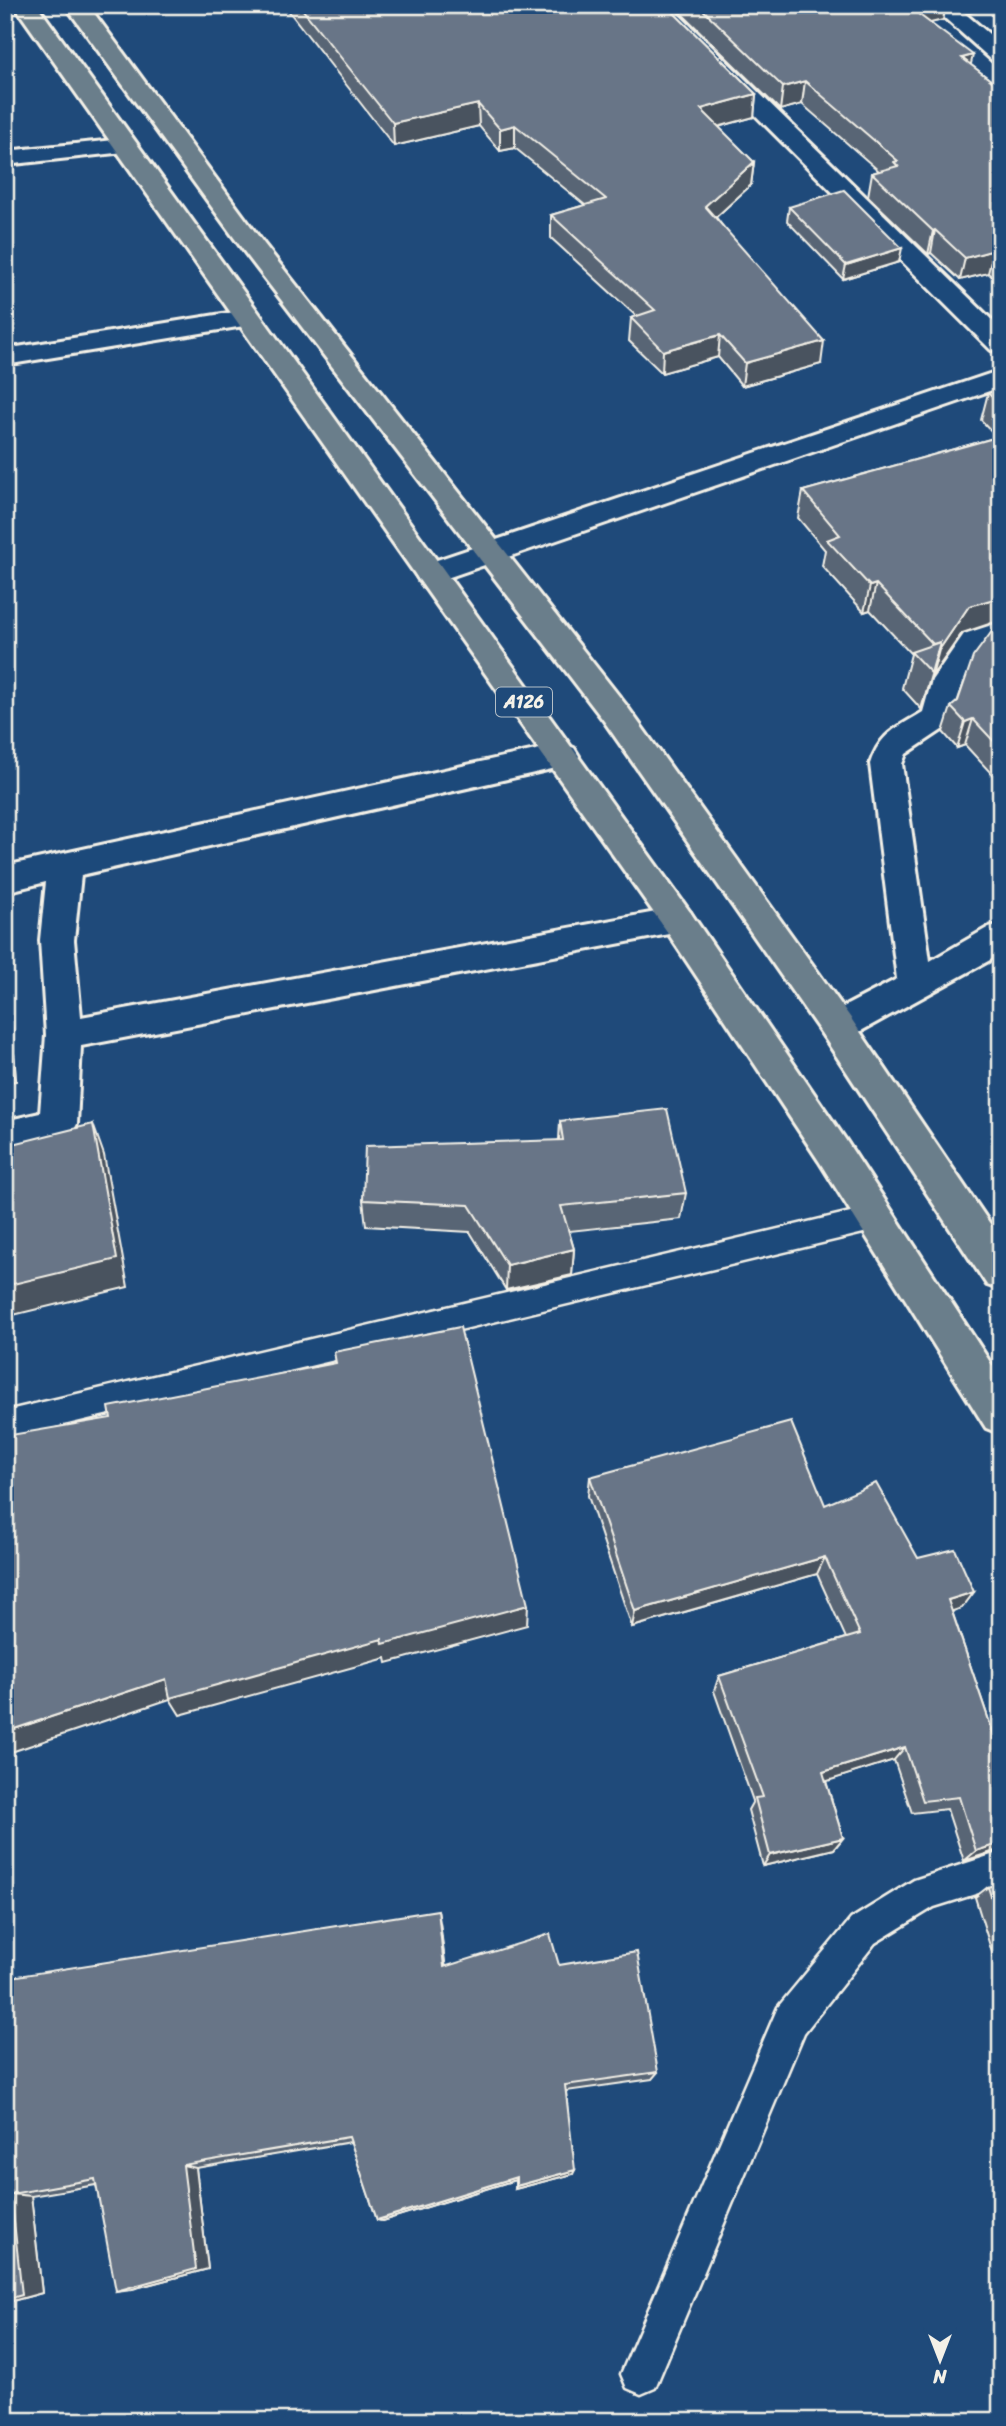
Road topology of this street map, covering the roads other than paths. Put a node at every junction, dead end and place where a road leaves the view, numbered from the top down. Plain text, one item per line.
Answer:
1 (25, 5) edge
2 (76, 5) edge
3 (656, 5) edge
4 (941, 5) edge
5 (1001, 56) edge
6 (125, 146) junction
7 (5, 158) edge
8 (247, 318) junction
9 (1001, 344) edge
10 (5, 357) edge
11 (1001, 377) edge
12 (489, 551) junction
13 (430, 573) junction
14 (1001, 632) edge
15 (563, 757) junction
16 (65, 864) junction
17 (5, 879) edge
18 (678, 921) junction
19 (1001, 937) edge
20 (916, 986) junction
21 (837, 1027) junction
22 (64, 1035) junction
23 (5, 1137) edge
24 (876, 1218) junction
25 (1001, 1273) edge
26 (1001, 1415) edge
27 (5, 1425) edge
28 (1001, 1869) edge
29 (641, 2374) dead end

1 - 6 highway, A126
2 - 12 highway
3 - 9 street
4 - 5 street
6 - 7 street
6 - 8 highway, A126
8 - 10 street
8 - 13 highway, A126
11 - 12 street
12 - 13 street
12 - 21 highway
13 - 15 highway, A126
14 - 20 street
15 - 16 street
15 - 18 highway, A126
16 - 17 street
16 - 22 street
18 - 22 street
18 - 24 highway, A126
19 - 20 street
20 - 21 street
21 - 25 highway
22 - 23 street
24 - 26 highway, A126
24 - 27 lane
28 - 29 lane

